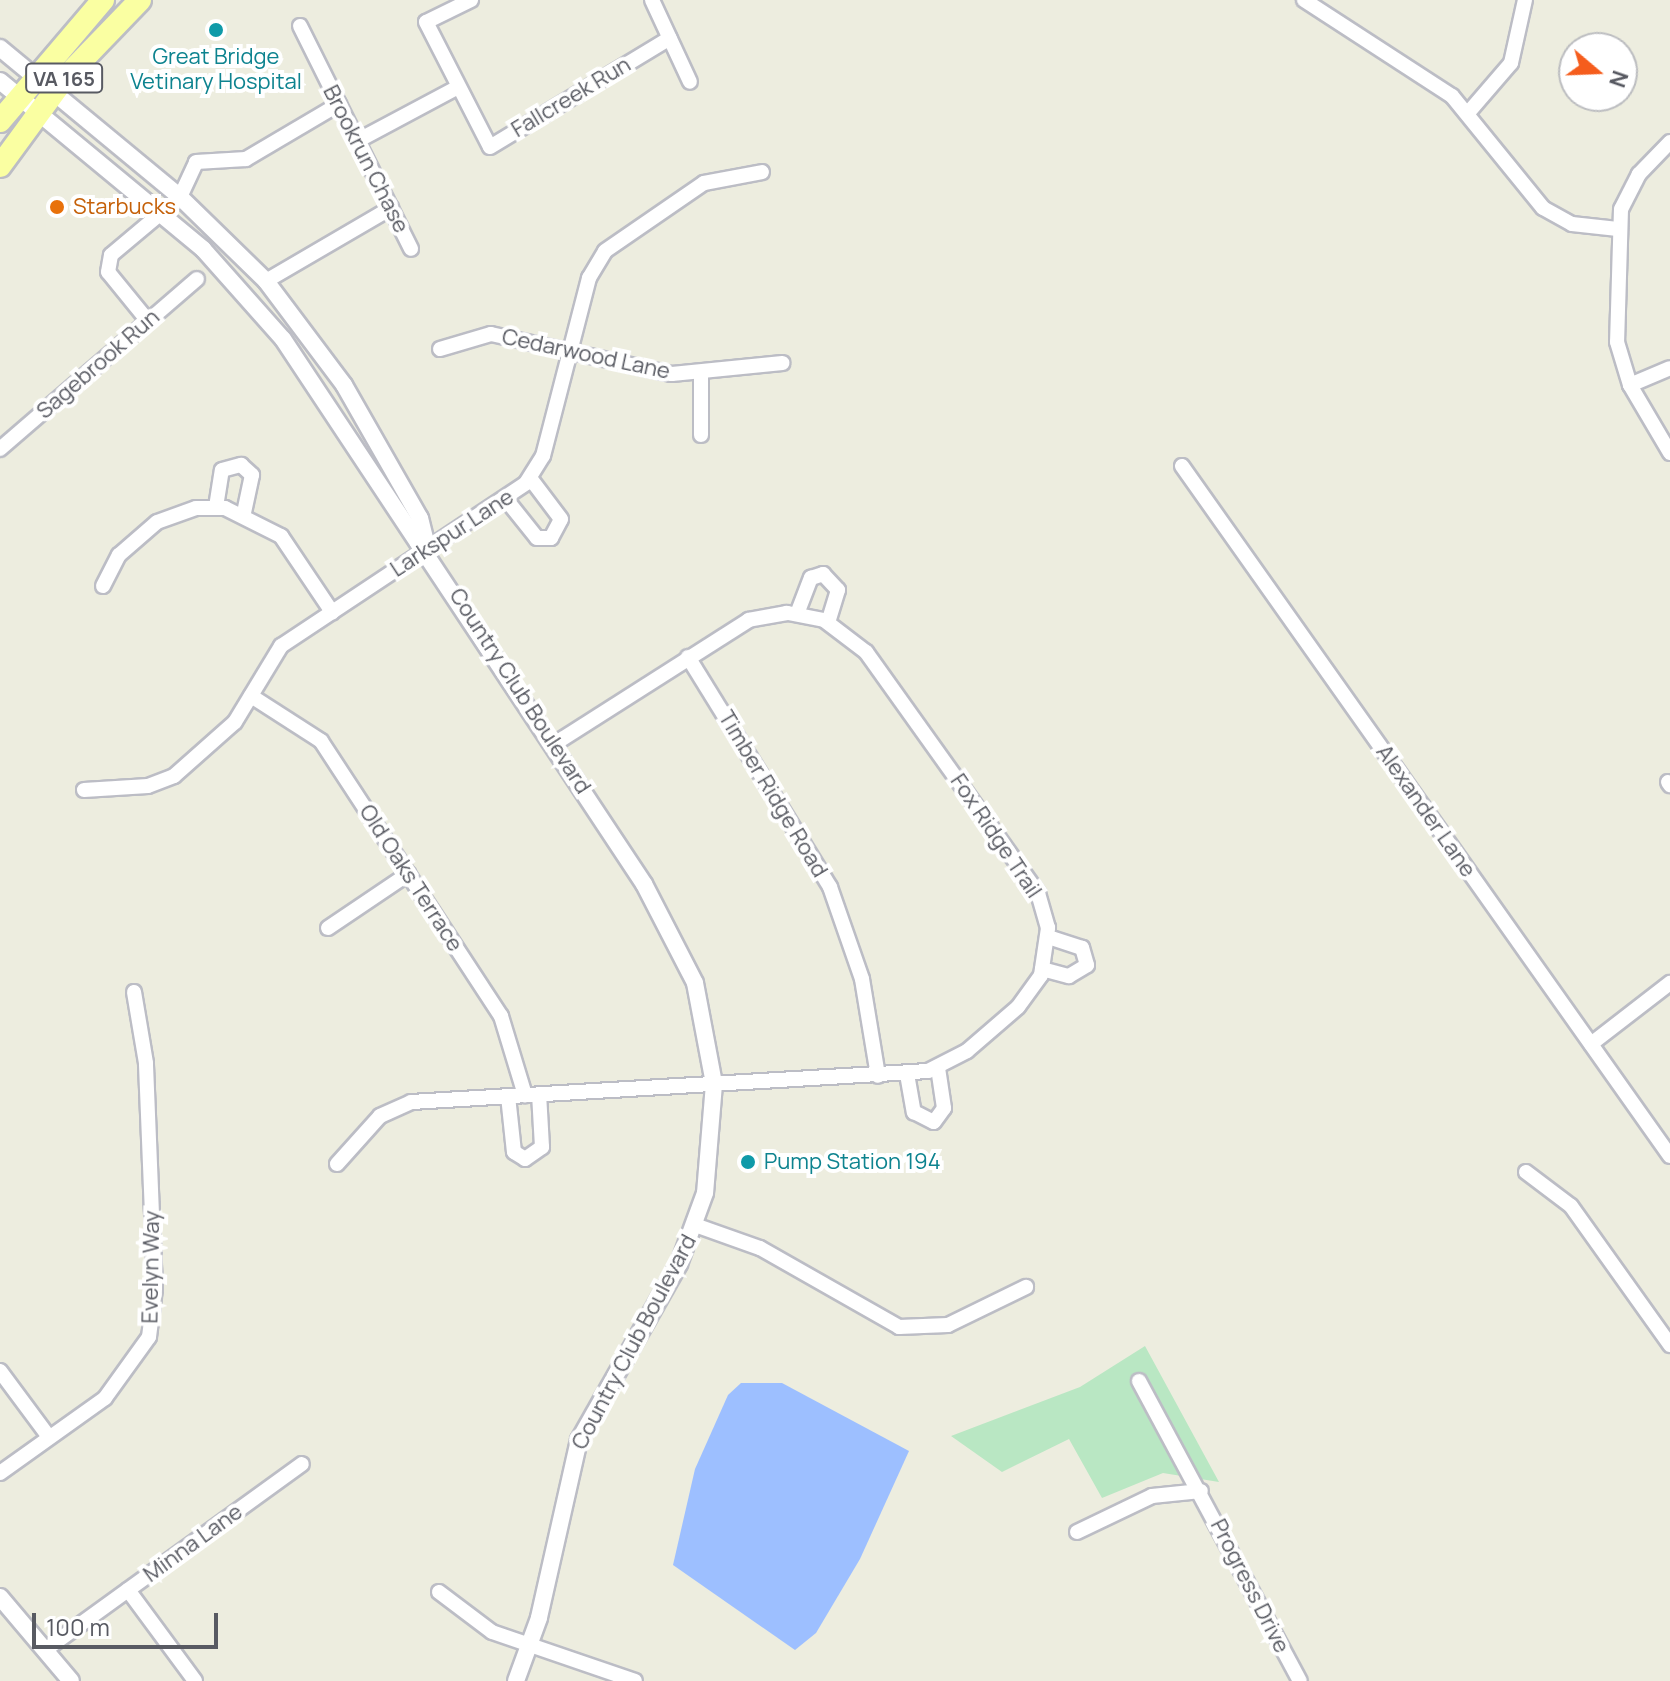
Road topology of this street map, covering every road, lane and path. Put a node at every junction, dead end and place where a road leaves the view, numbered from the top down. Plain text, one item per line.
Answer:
1 (103, 0) edge
2 (140, 0) edge
3 (471, 0) edge
4 (652, 0) edge
5 (1304, 0) edge
6 (1525, 0) edge
7 (300, 26) dead end
8 (670, 38) junction
9 (0, 48) edge
10 (34, 76) junction
11 (0, 81) edge
12 (690, 82) dead end
13 (458, 87) junction
14 (53, 92) junction
15 (18, 95) junction
16 (339, 104) junction
17 (38, 112) junction
18 (1468, 113) junction
19 (0, 121) edge
20 (357, 141) junction
21 (1670, 142) edge
22 (0, 166) edge
23 (762, 172) dead end
24 (170, 204) junction
25 (391, 208) junction
26 (1618, 229) junction
27 (411, 249) dead end
28 (197, 279) dead end
29 (266, 281) junction
30 (148, 321) junction
31 (440, 349) dead end
32 (570, 351) junction
33 (782, 363) dead end
34 (1670, 368) edge
35 (701, 375) junction
36 (1630, 385) junction
37 (701, 435) dead end
38 (0, 449) edge
39 (1670, 453) edge
40 (1182, 466) dead end
41 (530, 478) junction
42 (505, 498) junction
43 (216, 507) junction
44 (244, 513) junction
45 (428, 548) junction
46 (103, 586) dead end
47 (332, 612) junction
48 (797, 614) junction
49 (828, 622) junction
50 (688, 657) junction
51 (251, 696) junction
52 (553, 745) junction
53 (84, 790) dead end
54 (408, 874) junction
55 (328, 928) dead end
56 (1049, 937) junction
57 (1042, 969) junction
58 (1670, 983) edge
59 (134, 992) dead end
60 (1591, 1044) junction
61 (938, 1068) junction
62 (907, 1074) junction
63 (878, 1076) junction
64 (714, 1084) junction
65 (532, 1094) junction
66 (508, 1096) junction
67 (1669, 1153) edge
68 (337, 1164) dead end
69 (1526, 1172) dead end
70 (695, 1225) junction
71 (1026, 1287) dead end
72 (1670, 1345) edge
73 (0, 1371) edge
74 (1139, 1381) dead end
75 (49, 1437) junction
76 (302, 1464) dead end
77 (0, 1473) edge
78 (1201, 1491) junction
79 (1077, 1532) dead end
80 (128, 1590) junction
81 (439, 1592) dead end
82 (0, 1597) edge
83 (532, 1645) junction
84 (45, 1650) junction
85 (71, 1681) edge
86 (195, 1681) edge
87 (516, 1681) edge
88 (635, 1681) edge
89 (1300, 1681) edge

1 - 10 main road, VA 165
2 - 14 main road, VA 165
3 - 13 street, Fallcreek Run
4 - 8 street
5 - 18 street
6 - 18 street
7 - 16 street, Brookrun Chase
8 - 12 street
8 - 13 street, Fallcreek Run
9 - 10 street, Country Club Boulevard
10 - 14 street, Country Club Boulevard
10 - 15 main road, VA 165
11 - 15 street, Country Club Boulevard
13 - 20 street
14 - 17 main road, VA 165
14 - 24 street, Country Club Boulevard
15 - 17 street, Country Club Boulevard
15 - 19 main road, VA 165
16 - 20 street, Brookrun Chase
16 - 24 street
17 - 22 main road, VA 165
17 - 24 street, Country Club Boulevard
18 - 26 street
20 - 25 street, Brookrun Chase
21 - 26 street
23 - 32 street, Larkspur Lane
24 - 29 street, Country Club Boulevard
24 - 30 street
24 - 45 street, Country Club Boulevard
25 - 27 street, Brookrun Chase
25 - 29 street
26 - 36 street
28 - 30 street, Sagebrook Run
29 - 45 street, Country Club Boulevard
30 - 38 street, Sagebrook Run
31 - 32 street, Cedarwood Lane
32 - 35 street, Cedarwood Lane
32 - 41 street, Larkspur Lane
33 - 35 street, Cedarwood Lane
34 - 36 street
35 - 37 street
36 - 39 street
40 - 60 street, Alexander Lane
41 - 42 street, Larkspur Lane
41 - 42 street
42 - 45 street, Larkspur Lane
43 - 44 street
43 - 44 street
43 - 46 street
44 - 47 street
45 - 47 street, Larkspur Lane
45 - 52 street, Country Club Boulevard
47 - 51 street, Larkspur Lane
48 - 49 street, Fox Ridge Trail
48 - 49 street
48 - 50 street, Fox Ridge Trail
49 - 56 street, Fox Ridge Trail
50 - 52 street, Fox Ridge Trail
50 - 63 street, Timber Ridge Road
51 - 53 street, Larkspur Lane
51 - 54 street, Old Oaks Terrace
52 - 64 street, Country Club Boulevard
54 - 55 street
54 - 65 street, Old Oaks Terrace
56 - 57 street, Fox Ridge Trail
56 - 57 street
57 - 61 street, Fox Ridge Trail
58 - 60 street
59 - 75 street, Evelyn Way
60 - 67 street, Alexander Lane
61 - 62 street, Fox Ridge Trail
61 - 62 street
62 - 63 street, Fox Ridge Trail
63 - 64 street, Fox Ridge Trail
64 - 65 street, Fox Ridge Trail
64 - 70 street, Country Club Boulevard
65 - 66 street, Fox Ridge Trail
65 - 66 street, Old Oaks Terrace
66 - 68 street, Fox Ridge Trail
69 - 72 street
70 - 71 street
70 - 83 street, Country Club Boulevard
73 - 75 street
74 - 78 street, Progress Drive
75 - 77 street, Evelyn Way
76 - 80 street, Minna Lane
78 - 79 street
78 - 89 street, Progress Drive
80 - 84 street, Minna Lane
80 - 86 street
81 - 83 street
82 - 84 street
83 - 87 street, Country Club Boulevard
83 - 88 street
84 - 85 street

